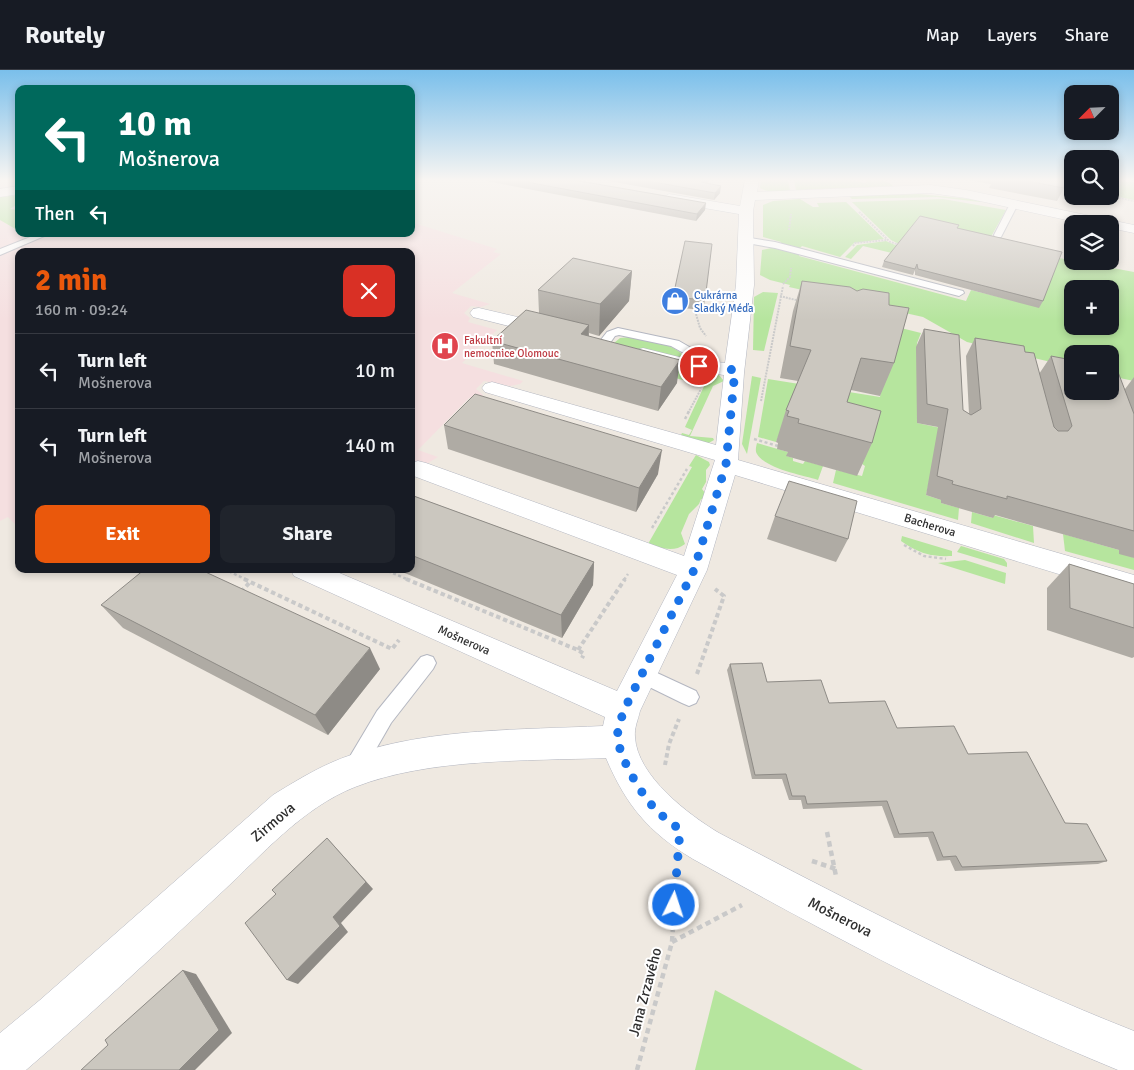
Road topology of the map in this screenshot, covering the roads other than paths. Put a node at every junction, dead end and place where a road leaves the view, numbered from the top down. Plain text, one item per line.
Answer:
1 (747, 227) edge
2 (762, 227) edge
3 (1002, 227) edge
4 (998, 235) edge
5 (38, 237) edge
6 (0, 252) edge
7 (959, 293) dead end
8 (479, 313) dead end
9 (606, 341) edge
10 (699, 366) junction
11 (735, 370) junction
12 (492, 388) dead end
13 (726, 460) junction
14 (418, 469) dead end
15 (694, 570) junction
16 (313, 573) edge
17 (1134, 586) edge
18 (427, 663) dead end
19 (642, 674) junction
20 (689, 697) road end
21 (621, 726) junction
22 (352, 772) junction
23 (1134, 1054) edge
24 (0, 1062) edge

1 - 11 street
2 - 7 lane
3 - 4 lane
5 - 6 lane
8 - 10 street
9 - 10 lane
10 - 11 street
11 - 13 street
12 - 13 street
13 - 15 street
13 - 17 street, Bacherova
14 - 15 street
15 - 19 street
16 - 21 street, Mošnerova
18 - 22 lane
19 - 20 lane
19 - 21 street
21 - 22 street, Zirmova
21 - 23 street, Mošnerova
22 - 24 street, Zirmova

